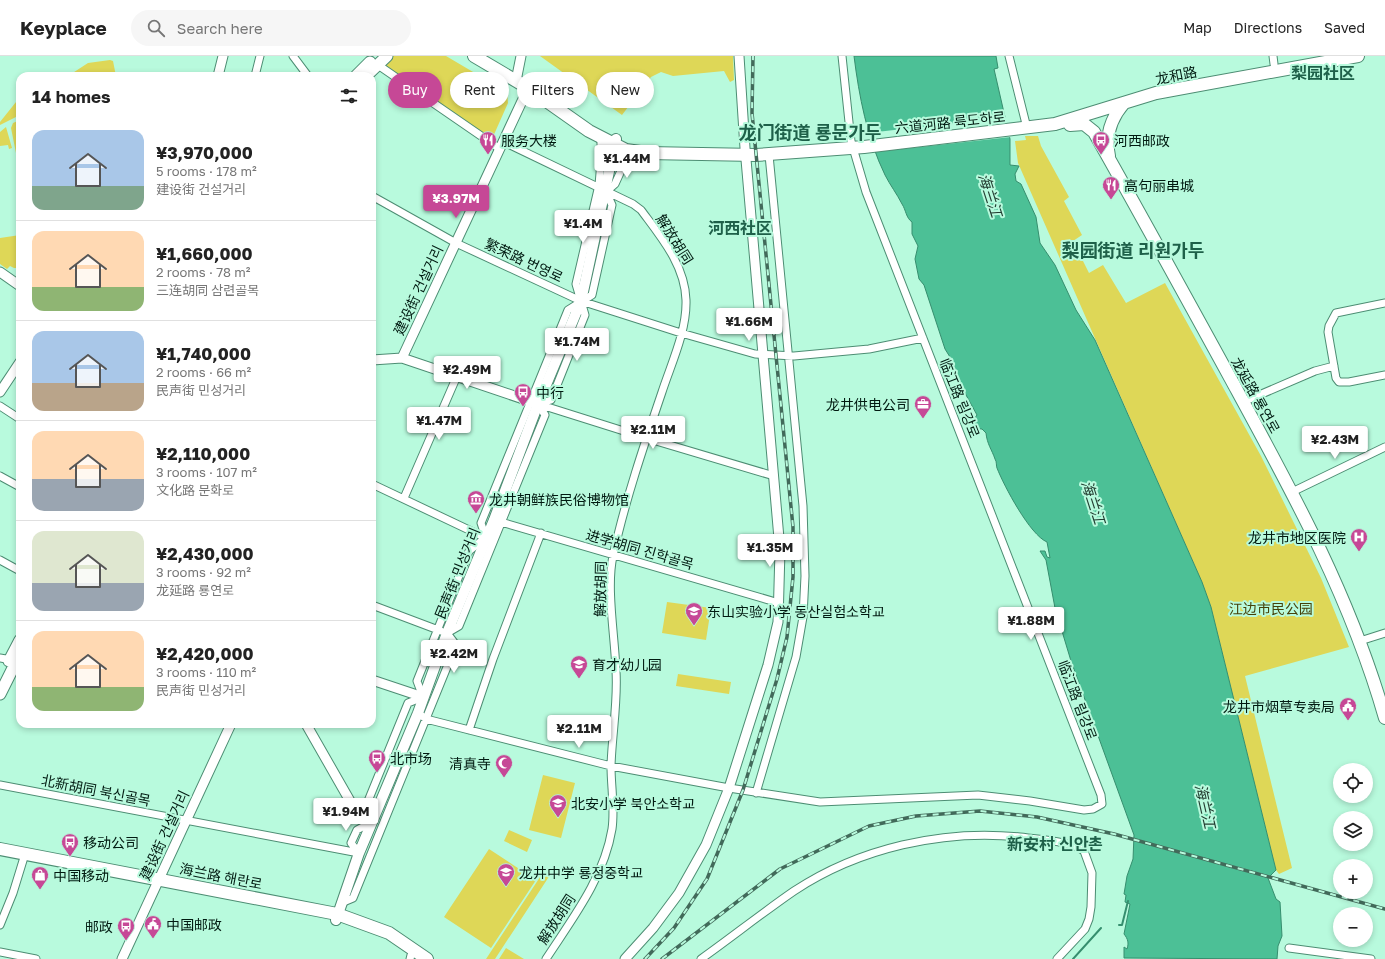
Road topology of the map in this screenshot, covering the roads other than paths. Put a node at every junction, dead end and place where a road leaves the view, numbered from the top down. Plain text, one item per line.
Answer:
1 (223, 56) edge
2 (260, 56) edge
3 (293, 56) edge
4 (387, 56) edge
5 (474, 56) edge
6 (485, 56) edge
7 (521, 56) edge
8 (739, 56) edge
9 (842, 56) edge
10 (1009, 56) edge
11 (1315, 56) edge
12 (1358, 56) edge
13 (377, 60) edge
14 (1274, 60) edge
15 (219, 72) edge
16 (256, 72) edge
17 (305, 72) edge
18 (361, 72) edge
19 (369, 72) edge
20 (518, 72) edge
21 (517, 78) joint
22 (1139, 95) junction
23 (1123, 105) junction
24 (519, 108) edge
25 (560, 108) edge
26 (564, 108) edge
27 (1071, 114) junction
28 (1083, 117) junction
29 (1055, 124) junction
30 (1023, 126) junction
31 (600, 138) junction
32 (1108, 141) junction
33 (616, 143) junction
34 (858, 144) junction
35 (502, 146) junction
36 (630, 151) junction
37 (745, 151) junction
38 (769, 155) junction
39 (1114, 160) junction
40 (602, 191) junction
41 (376, 198) edge
42 (456, 243) junction
43 (0, 272) edge
44 (16, 283) edge
45 (581, 301) junction
46 (1384, 303) edge
47 (681, 333) junction
48 (923, 338) junction
49 (787, 354) junction
50 (762, 355) junction
51 (402, 358) junction
52 (376, 360) edge
53 (1334, 366) junction
54 (16, 368) edge
55 (1385, 375) edge
56 (457, 376) junction
57 (0, 392) edge
58 (1250, 399) junction
59 (534, 403) junction
60 (0, 406) edge
61 (16, 416) edge
62 (646, 438) junction
63 (1385, 447) edge
64 (0, 476) edge
65 (774, 476) junction
66 (16, 485) edge
67 (376, 486) edge
68 (1295, 490) junction
69 (404, 498) junction
70 (498, 521) junction
71 (541, 533) junction
72 (486, 538) junction
73 (614, 555) junction
74 (0, 560) edge
75 (16, 569) edge
76 (779, 604) junction
77 (376, 606) edge
78 (443, 631) junction
79 (1385, 633) edge
80 (1364, 640) junction
81 (13, 659) edge
82 (0, 679) edge
83 (376, 681) edge
84 (1385, 689) edge
85 (0, 694) edge
86 (423, 697) junction
87 (422, 716) junction
88 (1385, 718) edge
89 (229, 728) edge
90 (308, 728) edge
91 (469, 730) junction
92 (406, 754) junction
93 (611, 766) junction
94 (0, 785) edge
95 (729, 788) junction
96 (756, 792) junction
97 (187, 820) junction
98 (372, 822) junction
99 (0, 849) edge
100 (359, 853) junction
101 (0, 856) edge
102 (24, 857) junction
103 (158, 882) junction
104 (338, 912) junction
105 (0, 925) edge
106 (1289, 948) dead end
107 (0, 952) edge
108 (413, 958) edge
109 (36, 959) edge
110 (122, 959) edge
111 (427, 959) edge
112 (546, 959) edge
113 (625, 959) edge
114 (701, 959) edge
115 (1056, 959) edge
116 (1371, 959) edge

1 - 15 street
2 - 16 street
3 - 17 street
4 - 13 main road
5 - 21 highway, 六道河路 륙도하로
6 - 21 highway, 六道河路 륙도하로
7 - 20 street
8 - 37 street
9 - 34 street, 临江路 림강로
10 - 30 street
11 - 14 highway, 龙和路
12 - 22 highway, 龙和路
13 - 18 main road
13 - 19 main road
13 - 35 street, 解放胡同
14 - 22 highway, 龙和路
22 - 23 highway, 龙延路 룡연로
22 - 27 highway, 六道河路 륙도하로
22 - 39 highway, 龙延路 룡연로
23 - 28 highway, 六道河路 륙도하로
23 - 32 highway, 龙延路 룡연로
24 - 35 street, 建设街 건설거리
25 - 31 highway, 六道河路 륙도하로
26 - 33 highway, 六道河路 륙도하로
27 - 28 highway
27 - 30 highway, 六道河路 륙도하로
28 - 29 highway, 六道河路 륙도하로
28 - 32 highway
29 - 30 highway, 六道河路 륙도하로
29 - 39 highway, 龙延路 룡연로
30 - 34 highway, 六道河路 륙도하로
31 - 33 highway, 六道河路 륙도하로
31 - 40 street
32 - 39 highway, 龙延路 룡연로
33 - 36 highway, 六道河路 륙도하로
33 - 37 highway, 六道河路 륙도하로
33 - 40 main road, 民声街 민성거리
34 - 37 highway, 六道河路 륙도하로
34 - 38 highway, 六道河路 륙도하로
34 - 48 street, 临江路 림강로
35 - 40 street, 解放胡同
35 - 42 street, 建设街 건설거리
36 - 37 highway, 六道河路 륙도하로
36 - 40 street
37 - 38 highway, 六道河路 륙도하로
37 - 50 street
38 - 49 street
39 - 58 highway, 龙延路 룡연로
39 - 68 highway, 龙延路 룡연로
40 - 45 main road, 民声街 민성거리
40 - 47 street, 解放胡同
41 - 42 street, 繁荣路 번영로
42 - 45 street, 繁荣路 번영로
42 - 51 street, 建设街 건설거리
43 - 44 street
45 - 47 street, 繁荣路 번영로
45 - 59 main road, 民声街 민성거리
46 - 53 street
47 - 50 street, 繁荣路 번영로
47 - 62 street, 解放胡同
48 - 49 street, 繁荣路 번영로
48 - 96 street, 临江路 림강로
49 - 50 street, 繁荣路 번영로
49 - 96 street
50 - 65 street
51 - 52 street
51 - 56 street
53 - 55 street
53 - 58 street
54 - 57 street
56 - 59 street
56 - 69 street
58 - 68 highway, 龙延路 룡연로
59 - 62 street
59 - 70 main road, 民声街 민성거리
59 - 72 street
60 - 61 street
62 - 65 street
62 - 73 street, 解放胡同
63 - 68 street
64 - 66 street
65 - 76 street
67 - 69 street
68 - 80 highway, 龙延路 룡연로
69 - 72 street
70 - 71 street, 进学胡同 진학골목
70 - 72 main road, 民声街 민성거리
70 - 78 street
71 - 73 street, 进学胡同 진학골목
71 - 91 street
72 - 78 main road, 民声街 민성거리
73 - 76 street, 进学胡同 진학골목
73 - 93 street, 解放胡同
74 - 75 street
76 - 95 street
77 - 78 street
78 - 86 main road, 民声街 민성거리
78 - 87 street
79 - 80 street
80 - 84 highway, 龙延路 룡연로
80 - 88 highway, 龙延路 룡연로
81 - 82 main road
81 - 85 main road
83 - 86 street
86 - 87 main road, 民声街 민성거리
86 - 98 street
87 - 91 street, 临江路 림강로
87 - 92 main road, 民声街 민성거리
89 - 97 street, 建设街 건설거리
90 - 98 street
91 - 93 street, 临江路 림강로
92 - 98 main road, 民声街 민성거리
92 - 104 street
93 - 95 street, 临江路 림강로
93 - 112 street, 解放胡同
94 - 97 street, 北新胡同 북신골목
95 - 96 street, 临江路 림강로
95 - 113 street
97 - 100 street, 北新胡同 북신골목
97 - 103 street, 建设街 건설거리
98 - 100 main road, 民声街 민성거리
99 - 102 highway, 海兰路 해란로
100 - 104 main road, 民声街 민성거리
101 - 102 highway, 海兰路 해란로
102 - 103 highway, 海兰路 해란로
102 - 105 street
103 - 104 highway, 海兰路 해란로
103 - 110 street, 建设街 건설거리
104 - 108 highway, 海兰路 해란로
104 - 111 highway, 海兰路 해란로
106 - 116 street
107 - 109 street
114 - 115 street

